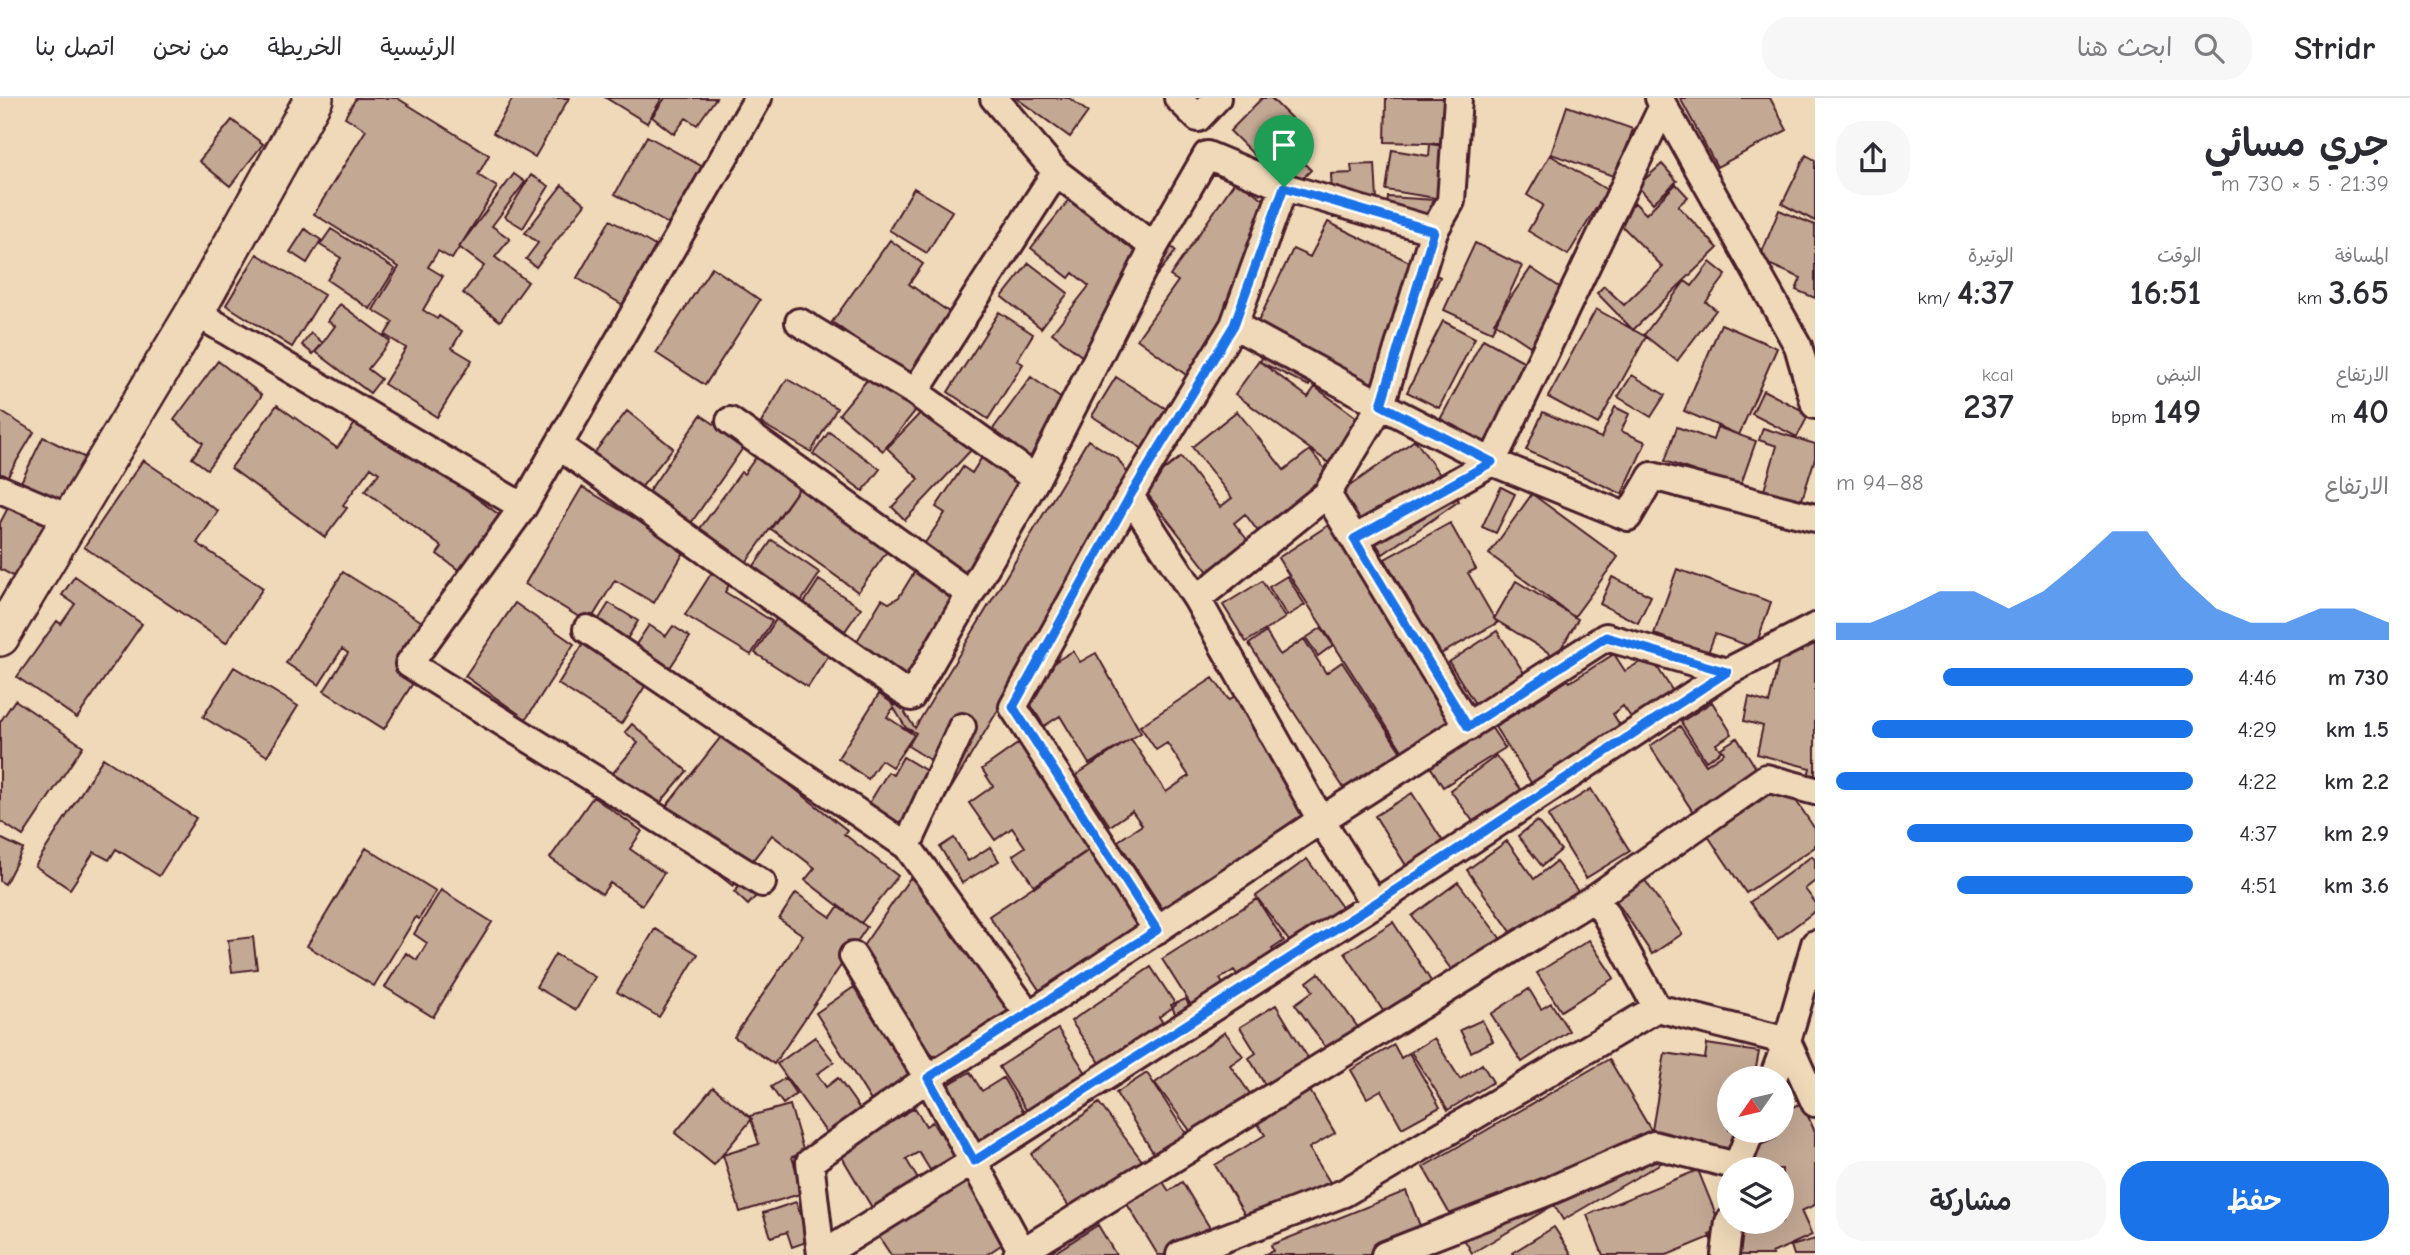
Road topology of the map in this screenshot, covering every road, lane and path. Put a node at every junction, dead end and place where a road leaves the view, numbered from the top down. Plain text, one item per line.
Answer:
1 (314, 98) edge
2 (758, 98) edge
3 (995, 98) edge
4 (1178, 98) edge
5 (1217, 98) edge
6 (1458, 98) edge
7 (1661, 102) edge
8 (1198, 118) junction
9 (1207, 155) junction
10 (1056, 172) junction
11 (1284, 187) junction
12 (1434, 231) junction
13 (1154, 247) junction
14 (195, 312) junction
15 (799, 322) dead end
16 (1234, 325) junction
17 (1807, 352) edge
18 (915, 392) junction
19 (1381, 405) junction
20 (1815, 405) edge
21 (730, 421) dead end
22 (559, 446) junction
23 (1492, 462) junction
24 (1036, 479) junction
25 (0, 489) edge
26 (1327, 494) junction
27 (1130, 496) junction
28 (523, 507) junction
29 (71, 519) junction
30 (1815, 519) edge
31 (1354, 539) junction
32 (970, 594) junction
33 (1197, 599) junction
34 (1815, 627) edge
35 (587, 629) dead end
36 (0, 637) edge
37 (1727, 672) junction
38 (962, 727) dead end
39 (1468, 727) junction
40 (1815, 791) edge
41 (1321, 820) junction
42 (907, 846) junction
43 (762, 883) dead end
44 (1596, 897) junction
45 (1374, 904) junction
46 (1157, 930) junction
47 (1815, 944) edge
48 (853, 956) dead end
49 (1657, 1008) junction
50 (1029, 1015) junction
51 (1787, 1041) junction
52 (1778, 1066) edge
53 (928, 1078) junction
54 (1815, 1103) edge
55 (974, 1161) junction
56 (1717, 1162) edge
57 (1727, 1234) edge
58 (1022, 1254) edge
59 (1723, 1254) edge
60 (822, 1255) edge
61 (1180, 1255) edge
62 (1385, 1255) edge

1 - 14 street
2 - 22 street
3 - 10 street
4 - 8 street
5 - 8 street
6 - 12 street
7 - 17 street
7 - 23 street
8 - 9 street
9 - 11 street
9 - 13 street
10 - 13 street
10 - 18 street
11 - 12 street
11 - 16 street
12 - 19 street
13 - 24 street
14 - 28 street
14 - 29 street
15 - 18 street
16 - 19 street
16 - 27 street
17 - 20 street
18 - 24 street
19 - 23 street
19 - 26 street
21 - 32 street
22 - 28 street
22 - 32 street
23 - 30 street
23 - 31 street
24 - 32 street
25 - 29 street
26 - 31 street
26 - 33 street
27 - 33 street
27 - 46 street
28 - 43 street
29 - 36 street
31 - 39 street
33 - 41 street
34 - 37 street
35 - 42 street
37 - 39 street
37 - 45 street
38 - 42 street
39 - 41 street
40 - 44 street
41 - 45 street
41 - 46 street
42 - 50 street
44 - 49 street
44 - 58 street
45 - 55 street
46 - 50 street
47 - 51 street
48 - 53 street
49 - 51 street
49 - 61 street
50 - 53 street
51 - 52 street
51 - 54 street
53 - 55 street
53 - 60 street
55 - 58 street
55 - 60 street
56 - 62 street
57 - 59 street

